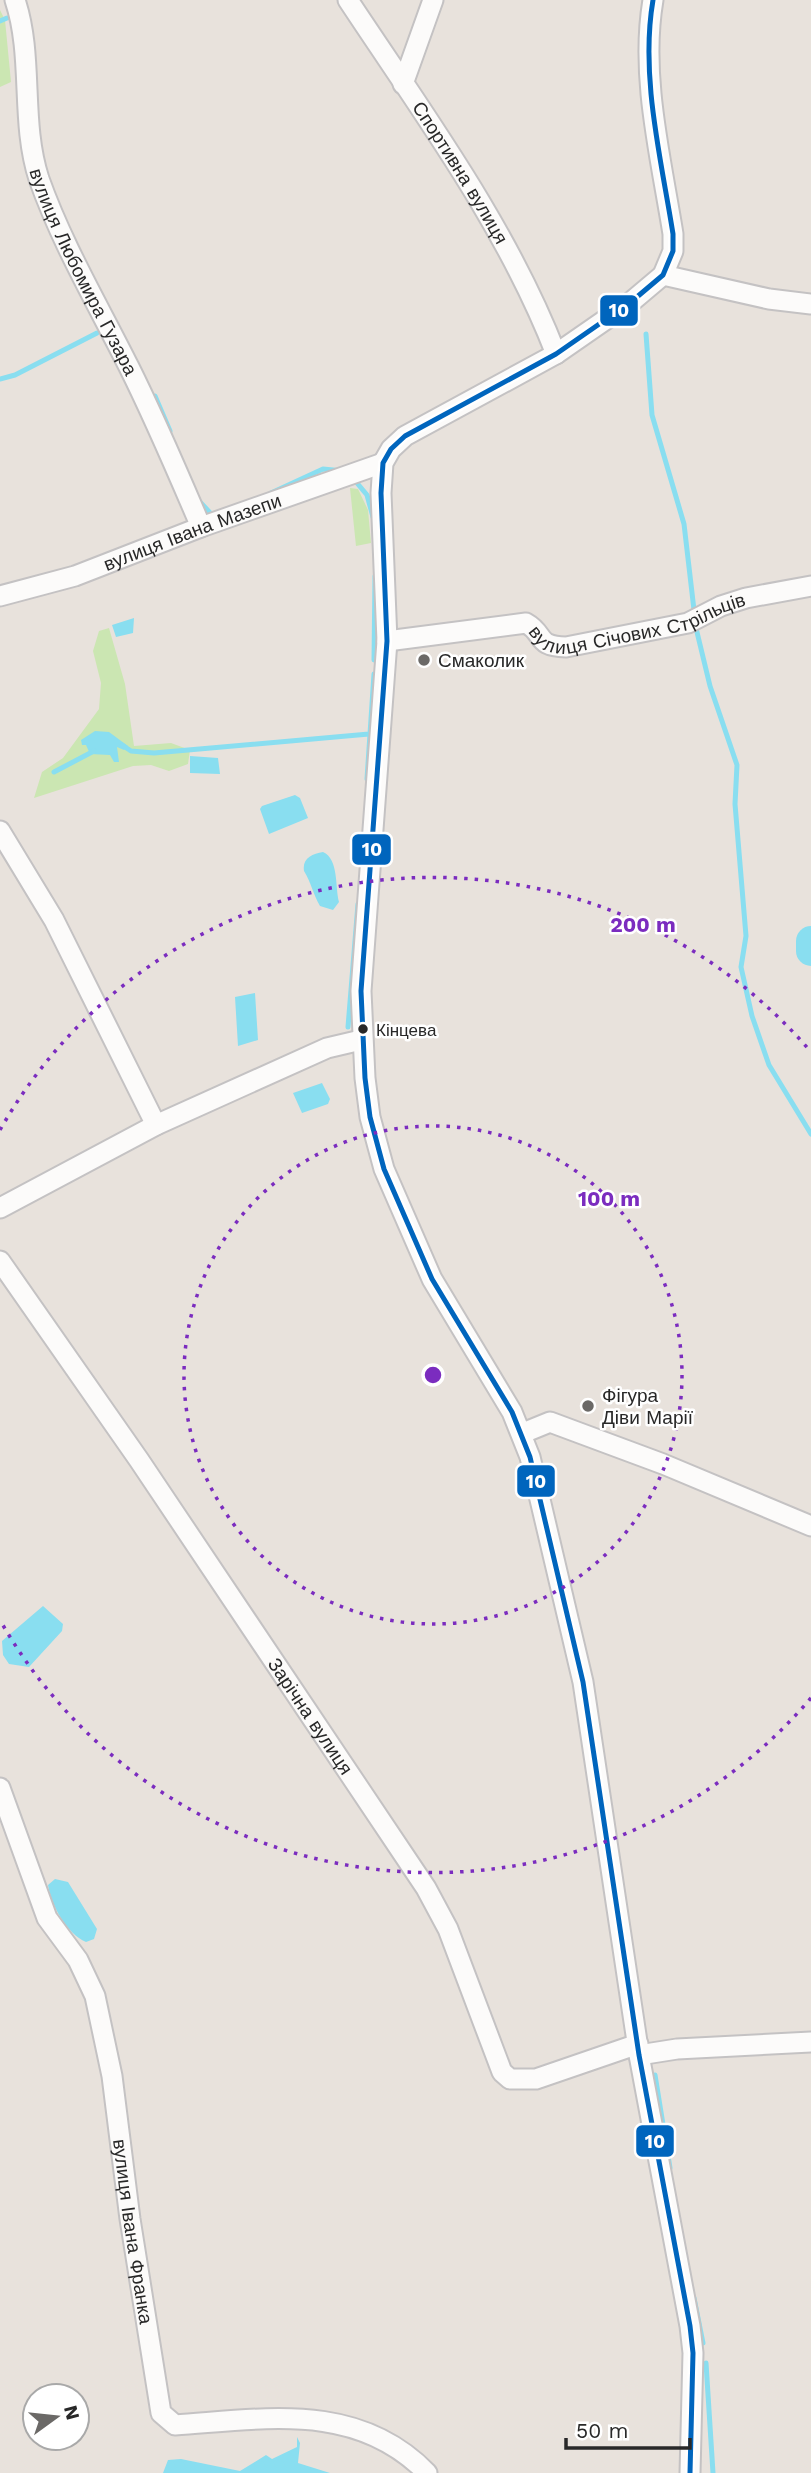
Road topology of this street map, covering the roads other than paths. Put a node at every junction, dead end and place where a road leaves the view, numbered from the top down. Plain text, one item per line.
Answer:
1 (15, 0) edge
2 (348, 0) edge
3 (433, 0) edge
4 (653, 0) edge
5 (403, 84) junction
6 (663, 275) junction
7 (811, 303) edge
8 (556, 354) junction
9 (383, 463) junction
10 (201, 527) junction
11 (811, 586) edge
12 (0, 596) edge
13 (387, 641) junction
14 (0, 831) edge
15 (361, 1040) junction
16 (156, 1125) junction
17 (0, 1208) edge
18 (0, 1261) edge
19 (523, 1433) junction
20 (811, 1526) edge
21 (0, 1788) edge
22 (811, 2042) edge
23 (638, 2049) junction
24 (427, 2473) edge
25 (690, 2473) edge

1 - 10 street, вулиця Любомира Гузара
2 - 5 street, Спортивна вулиця
3 - 5 street
4 - 6 street
5 - 8 street, Спортивна вулиця
6 - 7 street
6 - 8 street
8 - 9 street
9 - 10 street, вулиця Івана Мазепи
9 - 13 street
10 - 12 street, вулиця Івана Мазепи
11 - 13 street, вулиця Січових Стрільців
13 - 15 street
14 - 16 street
15 - 16 street
15 - 19 street
16 - 17 street
18 - 23 street, Зарічна вулиця
19 - 20 street
19 - 23 street
21 - 24 street, вулиця Івана Франка
22 - 23 street
23 - 25 street

